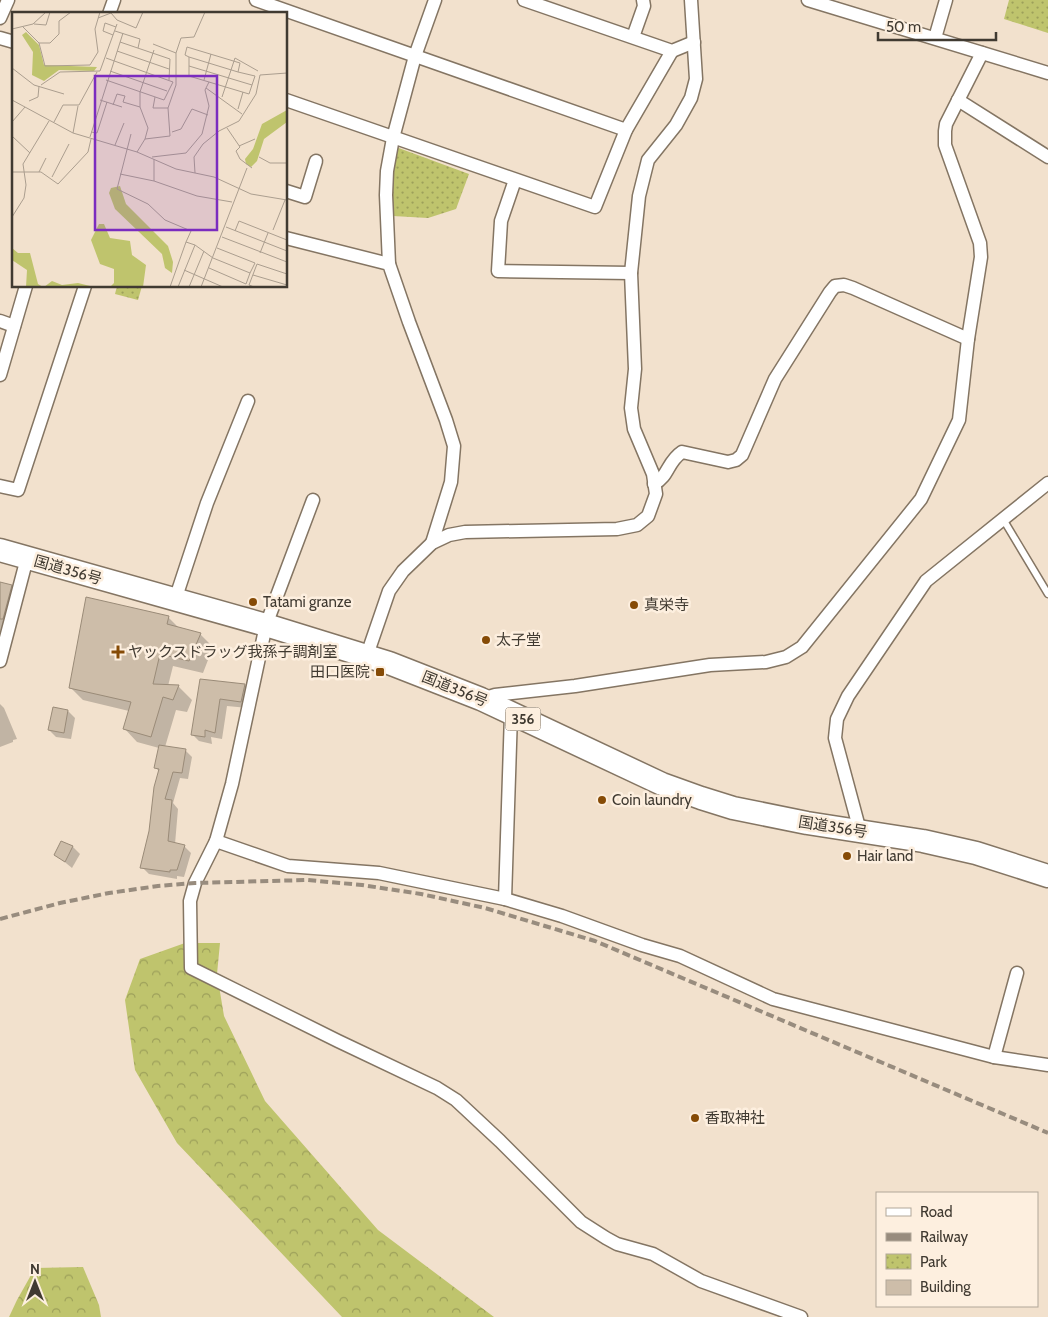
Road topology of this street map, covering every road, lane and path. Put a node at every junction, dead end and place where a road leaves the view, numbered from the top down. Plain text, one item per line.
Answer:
1 (8, 0) edge
2 (114, 0) edge
3 (256, 0) edge
4 (435, 0) edge
5 (524, 0) edge
6 (643, 0) edge
7 (691, 0) edge
8 (808, 0) edge
9 (946, 0) edge
10 (110, 12) edge
11 (0, 18) edge
12 (633, 36) junction
13 (935, 38) junction
14 (694, 42) junction
15 (672, 51) junction
16 (982, 53) junction
17 (415, 56) junction
18 (1048, 72) edge
19 (958, 100) junction
20 (288, 101) edge
21 (626, 130) junction
22 (393, 138) junction
23 (1048, 157) edge
24 (316, 161) dead end
25 (515, 180) junction
26 (288, 192) edge
27 (288, 239) edge
28 (389, 264) junction
29 (631, 273) junction
30 (25, 288) edge
31 (85, 288) edge
32 (0, 321) edge
33 (14, 326) junction
34 (968, 339) junction
35 (0, 374) edge
36 (248, 401) dead end
37 (1048, 483) edge
38 (654, 484) junction
39 (0, 486) edge
40 (312, 500) dead end
41 (1003, 519) junction
42 (432, 543) junction
43 (0, 550) edge
44 (27, 558) junction
45 (1048, 594) edge
46 (175, 600) junction
47 (266, 625) junction
48 (367, 655) junction
49 (0, 661) edge
50 (481, 699) junction
51 (511, 714) junction
52 (860, 831) junction
53 (216, 841) junction
54 (1048, 876) edge
55 (505, 900) junction
56 (1017, 974) dead end
57 (994, 1057) junction
58 (1048, 1066) edge
59 (801, 1317) edge

1 - 11 street
2 - 10 street
3 - 17 street
4 - 17 street
5 - 12 street
6 - 12 street
7 - 14 street
8 - 13 street
9 - 13 street
12 - 15 street
13 - 16 street
14 - 15 street
14 - 29 street
15 - 21 street
16 - 18 street
16 - 19 street
17 - 21 street
17 - 22 street
19 - 23 street
19 - 34 street
20 - 22 street
21 - 25 street
22 - 25 street
22 - 28 street
24 - 26 street
25 - 29 street
27 - 28 street
28 - 42 street
29 - 38 street
30 - 33 street
31 - 39 street
32 - 33 street
33 - 35 street
34 - 38 street
34 - 50 street
36 - 46 street
37 - 41 street
38 - 42 street
40 - 47 street
41 - 45 lane
41 - 52 street
42 - 48 street
43 - 44 highway, 国道356号 / 356
44 - 46 highway, 国道356号 / 356
44 - 49 street
46 - 47 highway, 国道356号 / 356
47 - 48 highway, 国道356号 / 356
47 - 53 street
48 - 50 highway, 国道356号 / 356
50 - 51 highway, 国道356号 / 356
51 - 52 highway, 国道356号 / 356
51 - 55 street
52 - 54 highway, 国道356号 / 356
53 - 55 street
53 - 59 street
55 - 57 street
56 - 57 street
57 - 58 street

